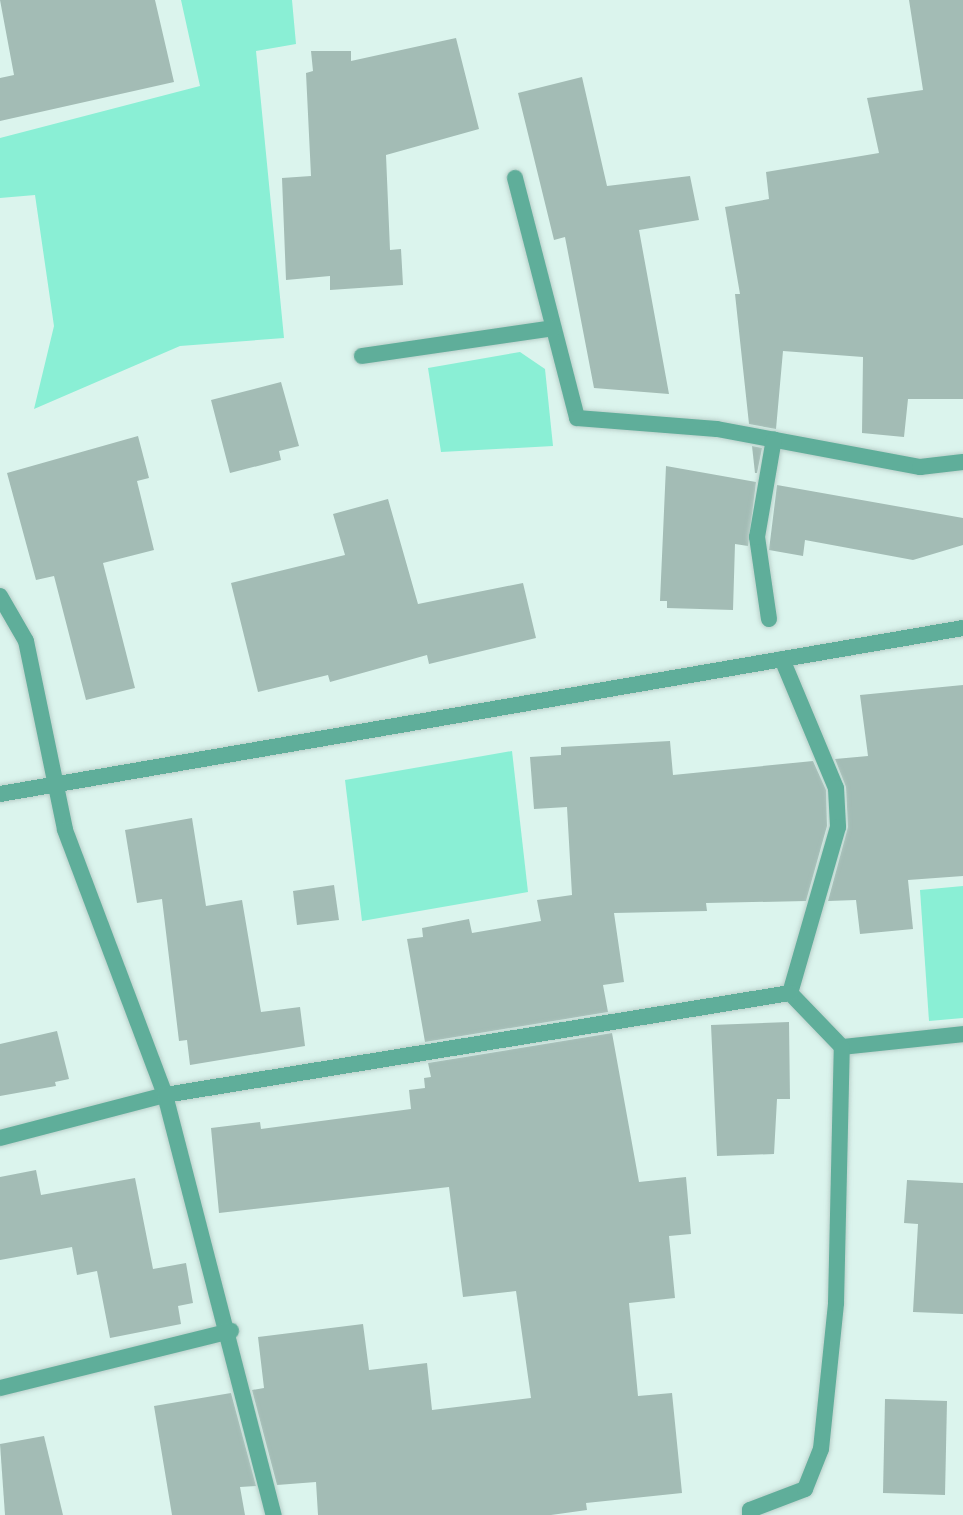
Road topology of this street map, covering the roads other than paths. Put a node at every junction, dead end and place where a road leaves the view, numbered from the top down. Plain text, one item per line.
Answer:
1 (515, 178) dead end
2 (553, 328) junction
3 (362, 356) dead end
4 (774, 439) junction
5 (963, 462) edge
6 (0, 596) edge
7 (769, 619) dead end
8 (963, 628) edge
9 (782, 659) junction
10 (53, 786) junction
11 (0, 794) edge
12 (790, 993) junction
13 (963, 1034) edge
14 (842, 1047) junction
15 (165, 1095) junction
16 (0, 1138) edge
17 (231, 1331) junction
18 (0, 1388) edge
19 (274, 1515) edge
20 (750, 1515) edge

1 - 2 street
2 - 3 street
2 - 4 street
4 - 5 street
4 - 7 street
6 - 10 street
8 - 9 street
9 - 10 street
9 - 12 street
10 - 11 street
10 - 15 street
12 - 14 street
12 - 15 street
13 - 14 street
14 - 20 street
15 - 16 street
15 - 17 street
17 - 18 street
17 - 19 street

